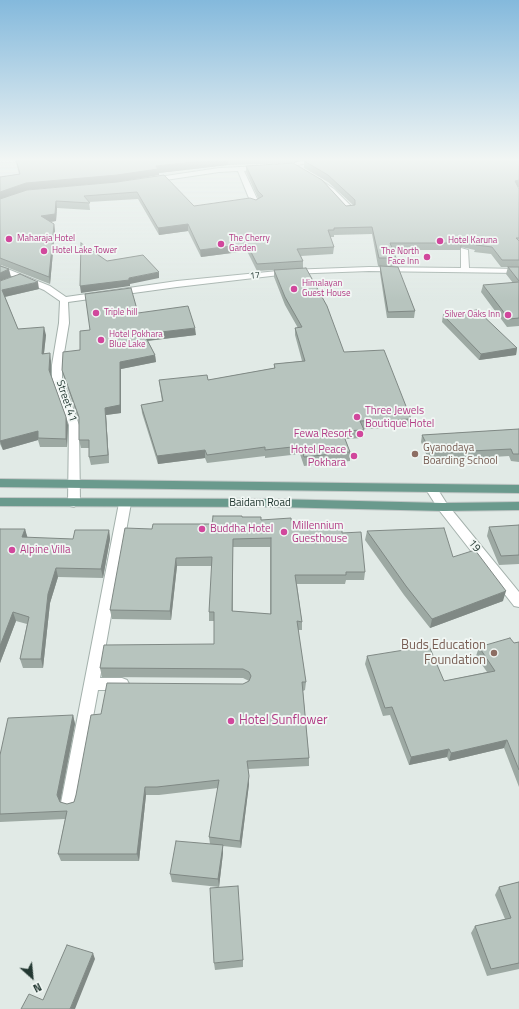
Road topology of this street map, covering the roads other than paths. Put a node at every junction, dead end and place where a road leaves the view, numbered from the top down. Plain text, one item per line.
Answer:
1 (346, 206) edge
2 (350, 210) edge
3 (464, 250) edge
4 (0, 268) edge
5 (465, 270) junction
6 (519, 270) edge
7 (24, 277) junction
8 (10, 282) edge
9 (64, 300) junction
10 (0, 483) edge
11 (76, 484) junction
12 (431, 488) junction
13 (519, 489) edge
14 (0, 502) edge
15 (74, 503) junction
16 (125, 503) junction
17 (519, 506) edge
18 (443, 507) junction
19 (519, 602) edge
20 (91, 684) junction
21 (137, 684) edge
22 (69, 803) edge

1 - 2 street
3 - 5 street
4 - 7 street
5 - 6 street, 17 / 17
5 - 9 street, 17 / 17
7 - 8 street
7 - 9 street
9 - 11 street, Street 41
10 - 11 main road, Baidam Road
11 - 12 main road, Baidam Road
11 - 15 street, Street 41
12 - 13 main road, Baidam Road
12 - 18 street, 19
14 - 15 main road, Baidam Road
15 - 16 main road, Baidam Road
16 - 18 main road, Baidam Road
16 - 20 street
17 - 18 main road, Baidam Road
18 - 19 street, 19
20 - 21 street
20 - 22 street

